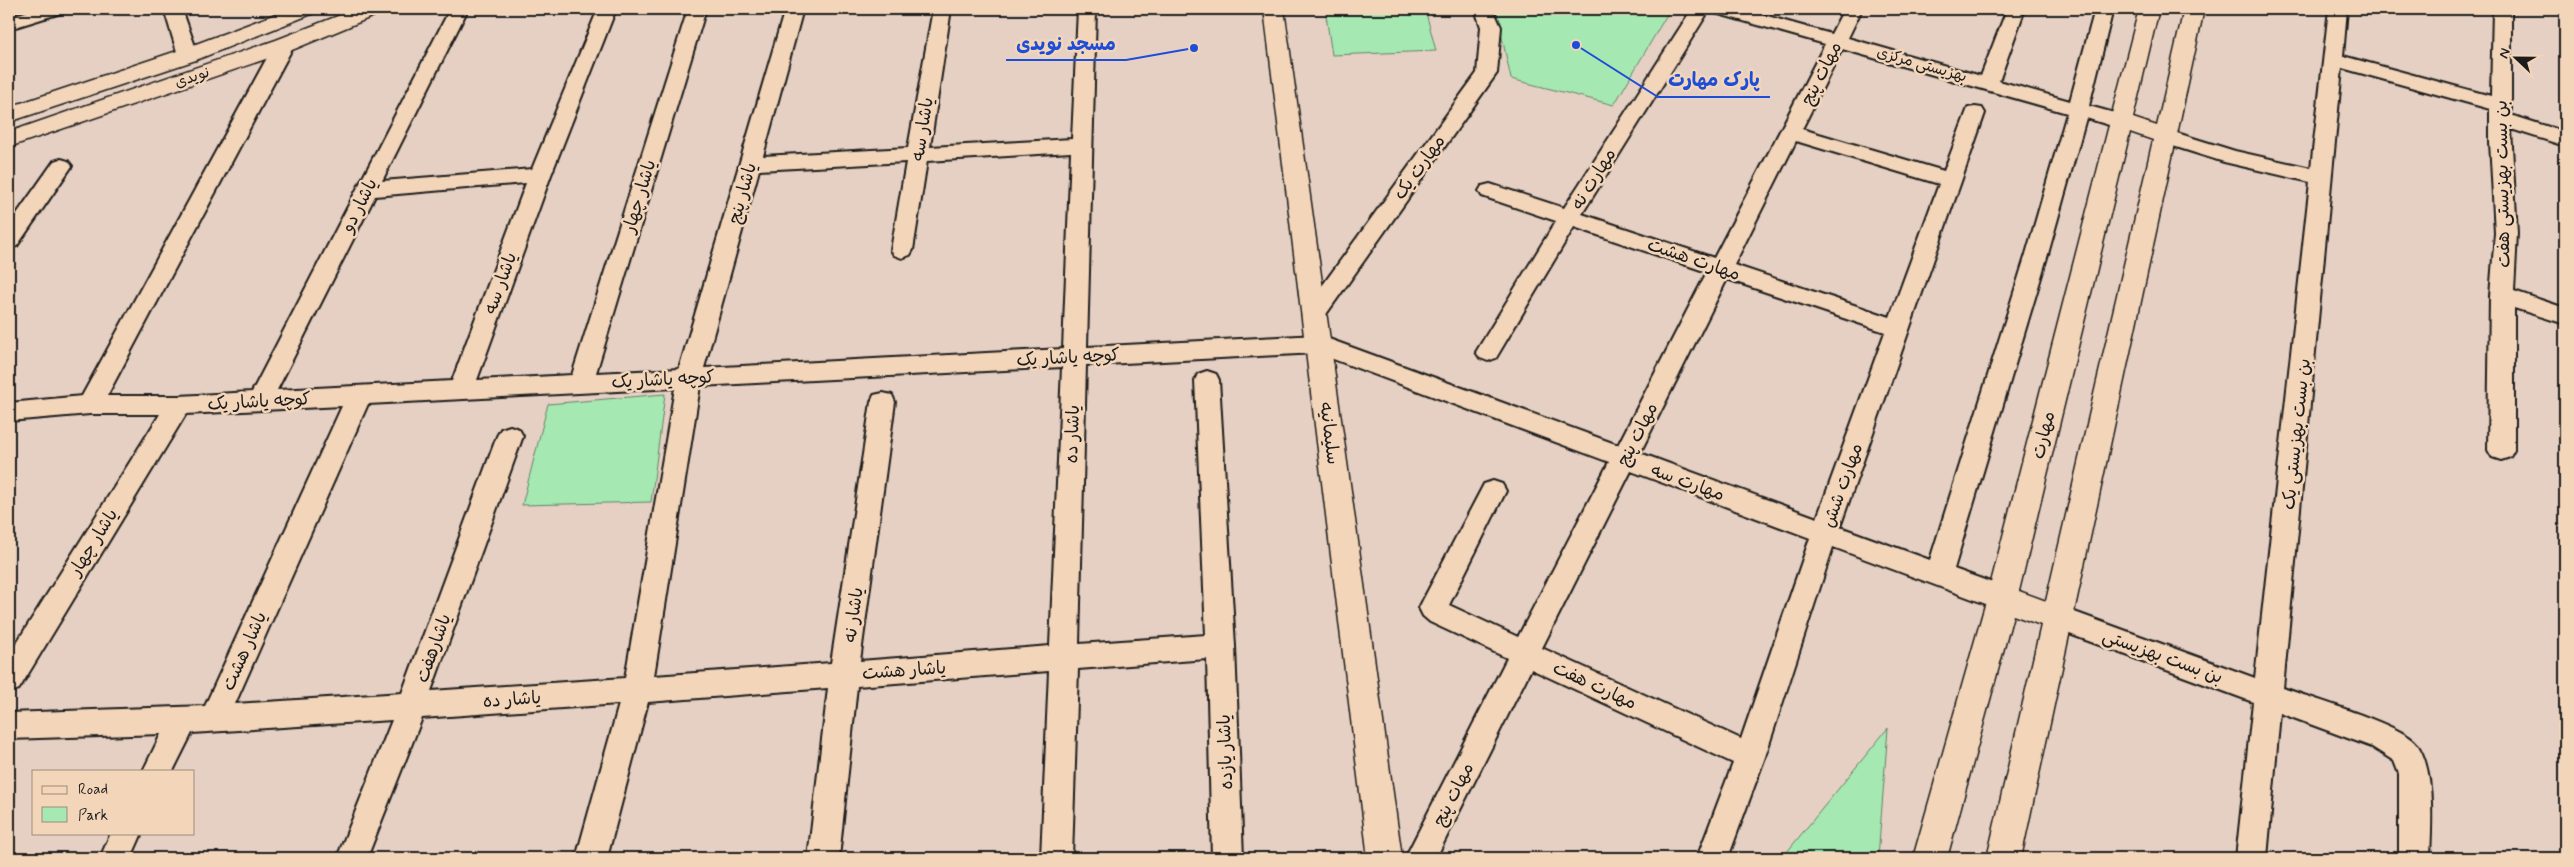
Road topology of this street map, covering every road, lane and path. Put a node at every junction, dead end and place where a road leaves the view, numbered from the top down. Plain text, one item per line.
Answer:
1 (54, 9) edge
2 (173, 9) edge
3 (307, 9) edge
4 (374, 9) edge
5 (458, 9) edge
6 (607, 9) edge
7 (697, 9) edge
8 (794, 9) edge
9 (942, 9) edge
10 (1087, 9) edge
11 (1274, 9) edge
12 (1484, 9) edge
13 (1701, 9) edge
14 (1722, 9) edge
15 (1853, 9) edge
16 (2016, 9) edge
17 (2104, 9) edge
18 (2149, 9) edge
19 (2194, 9) edge
20 (2338, 9) edge
21 (2502, 9) edge
22 (9, 23) edge
23 (1838, 40) junction
24 (284, 45) junction
25 (188, 55) junction
26 (2333, 59) junction
27 (1988, 83) junction
28 (2078, 109) junction
29 (2500, 112) junction
30 (1975, 113) dead end
31 (9, 115) edge
32 (2122, 122) junction
33 (1791, 132) junction
34 (2164, 136) junction
35 (2565, 139) edge
36 (9, 140) edge
37 (1082, 145) junction
38 (918, 156) junction
39 (750, 164) junction
40 (60, 166) dead end
41 (540, 175) junction
42 (2322, 178) junction
43 (1951, 180) junction
44 (367, 189) junction
45 (1490, 190) dead end
46 (1569, 217) junction
47 (9, 241) edge
48 (902, 250) dead end
49 (1722, 268) junction
50 (2502, 296) junction
51 (1314, 314) junction
52 (2565, 316) edge
53 (1898, 328) junction
54 (1318, 344) junction
55 (1488, 352) dead end
56 (1075, 357) junction
57 (689, 378) junction
58 (1207, 380) dead end
59 (581, 384) junction
60 (461, 390) junction
61 (359, 396) junction
62 (259, 401) junction
63 (883, 402) dead end
64 (90, 405) junction
65 (179, 405) junction
66 (9, 412) edge
67 (510, 436) dead end
68 (2501, 450) dead end
69 (1624, 458) junction
70 (1493, 491) dead end
71 (1825, 532) junction
72 (1939, 575) junction
73 (2002, 598) junction
74 (2058, 618) junction
75 (32, 640) junction
76 (1221, 646) junction
77 (1526, 653) junction
78 (1064, 657) junction
79 (9, 659) edge
80 (844, 674) junction
81 (9, 680) edge
82 (637, 690) junction
83 (2268, 694) junction
84 (412, 705) junction
85 (214, 718) junction
86 (183, 720) junction
87 (9, 726) edge
88 (1750, 757) junction
89 (158, 770) edge
90 (127, 834) edge
91 (115, 858) edge
92 (352, 858) edge
93 (592, 858) edge
94 (824, 858) edge
95 (1057, 858) edge
96 (1228, 858) edge
97 (1385, 858) edge
98 (1420, 858) edge
99 (1713, 858) edge
100 (1930, 858) edge
101 (2004, 858) edge
102 (2252, 858) edge
103 (2415, 858) edge

1 - 22 street
2 - 25 street
3 - 25 main road, نویدی
4 - 24 main road, نویدی
5 - 44 street, یاشار دو
6 - 41 street, یاشار سه
7 - 59 street, یاشار چهار
8 - 39 street, یاشار پنج
9 - 38 street, یاشار سه
10 - 37 street, یاشار ده
11 - 51 main road, سلیمانیه
12 - 51 street, مهارت یک
13 - 46 street, مهارت نه
14 - 23 street, بهزیستی مرکزی
15 - 23 street, مهات پنج
16 - 27 street
17 - 28 street
18 - 32 main road, مهارت
19 - 34 main road
20 - 26 street, بن بست بهزیستی یک
21 - 29 street, بن بست بهزیستی هفت
23 - 27 street, بهزیستی مرکزی
23 - 33 street, مهات پنج
24 - 36 main road, نویدی
24 - 64 street
25 - 31 main road, نویدی
26 - 29 street
26 - 42 street, بن بست بهزیستی یک
27 - 28 street, بهزیستی مرکزی
28 - 32 street, بهزیستی مرکزی
28 - 72 street
29 - 35 street
29 - 50 street, بن بست بهزیستی هفت
30 - 43 street, مهارت شش
32 - 34 main road
32 - 73 main road, مهارت
33 - 43 street
33 - 49 street, مهات پنج
34 - 42 street
34 - 74 main road
37 - 38 street
37 - 56 street, یاشار ده
38 - 39 street
38 - 48 street, یاشار سه
39 - 57 street, یاشار پنج
40 - 47 street
41 - 44 street
41 - 60 street, یاشار سه
42 - 83 street, بن بست بهزیستی یک
43 - 53 street, مهارت شش
44 - 62 street, یاشار دو
45 - 46 street, مهارت هشت
46 - 49 street, مهارت هشت
46 - 55 street, مهارت نه
49 - 53 street, مهارت هشت
49 - 69 street, مهات پنج
50 - 52 street
50 - 68 street, بن بست بهزیستی هفت
51 - 54 main road, سلیمانیه
53 - 71 street, مهارت شش
54 - 56 street, کوچه یاشار یک
54 - 69 street, مهارت سه
54 - 97 main road, سلیمانیه
56 - 57 street, کوچه یاشار یک
56 - 78 street, یاشار ده
57 - 59 street, کوچه یاشار یک
57 - 82 street
58 - 76 street
59 - 60 street, کوچه یاشار یک
60 - 61 street, کوچه یاشار یک
61 - 62 street, کوچه یاشار یک
61 - 85 street, یاشار هشت
62 - 65 street, کوچه یاشار یک
63 - 80 street, یاشار نه
64 - 65 street, کوچه یاشار یک
64 - 66 street, کوچه یاشار یک
65 - 75 street, یاشار چهار
67 - 84 street, یاشارهفت
69 - 71 street, مهارت سه
69 - 77 street, مهات پنج
70 - 77 street, مهارت هفت
71 - 72 street, مهارت سه
71 - 88 street, مهارت شش
72 - 73 street, مهارت سه
73 - 74 main road
73 - 100 main road, مهارت
74 - 83 street, بن بست بهزیستی
74 - 101 main road
75 - 79 street
75 - 81 street, یاشار چهار
76 - 78 street, یاشار هشت
76 - 96 street, یاشار یازده
77 - 88 street, مهارت هفت
77 - 98 street, مهات پنج
78 - 80 street, یاشار هشت
78 - 95 street, یاشار ده
80 - 82 street, یاشار هشت
80 - 94 street, یاشار نه
82 - 84 street, یاشار ده
82 - 93 street
83 - 102 street, بن بست بهزیستی یک
83 - 103 street, بن بست بهزیستی
84 - 85 street, یاشار ده
84 - 92 street, یاشارهفت
85 - 86 street
86 - 87 street
86 - 89 street
88 - 99 street, مهارت شش
90 - 91 street

